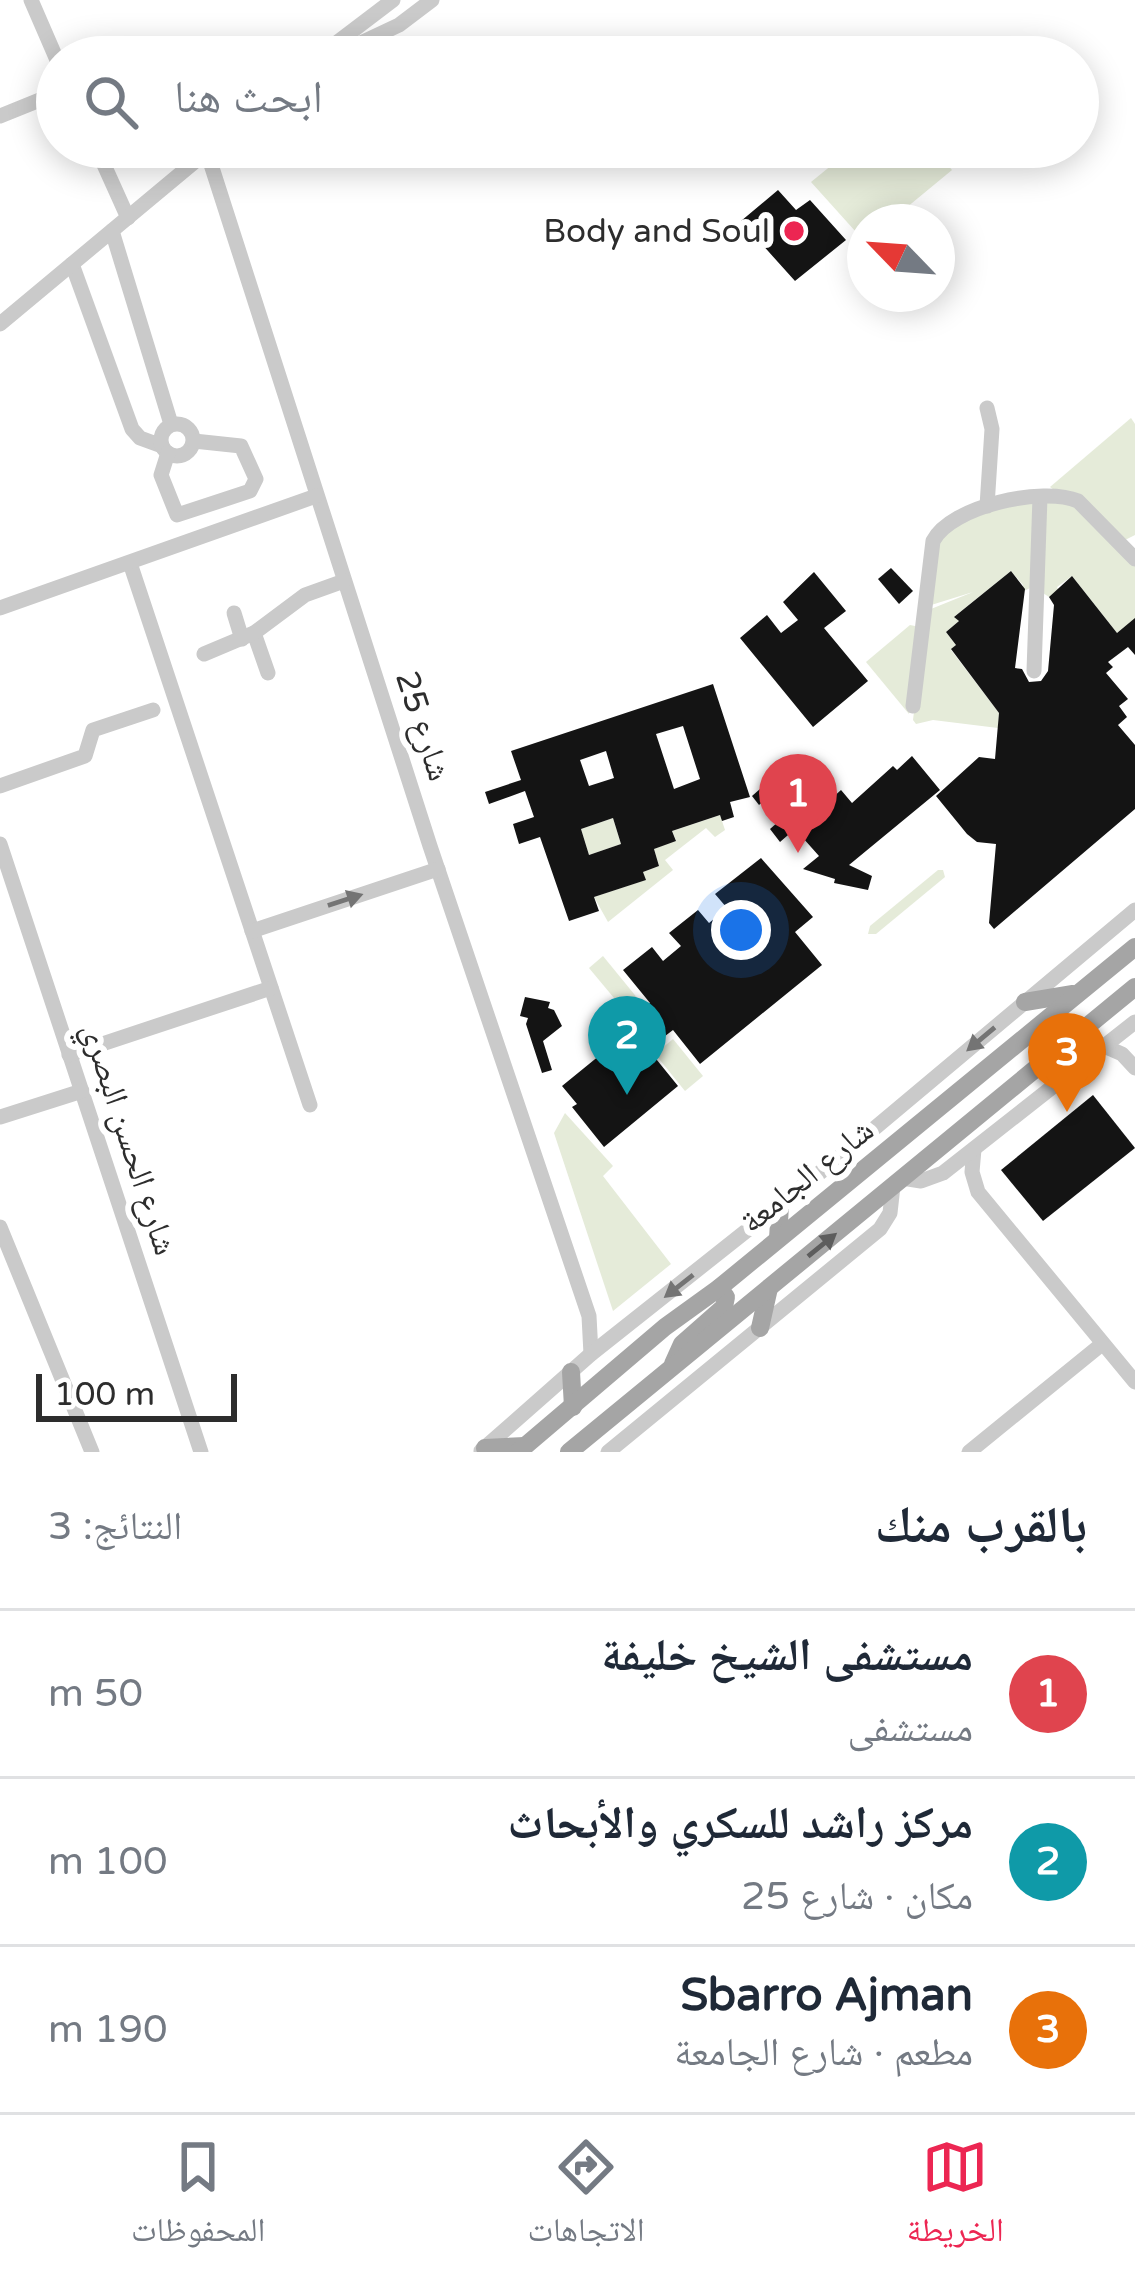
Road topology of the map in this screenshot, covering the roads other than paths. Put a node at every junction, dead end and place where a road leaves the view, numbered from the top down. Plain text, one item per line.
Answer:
1 (31, 0) edge
2 (393, 0) edge
3 (433, 0) edge
4 (47, 36) edge
5 (346, 36) edge
6 (376, 36) edge
7 (36, 101) edge
8 (0, 116) edge
9 (105, 168) edge
10 (187, 168) edge
11 (216, 168) edge
12 (128, 218) junction
13 (112, 231) junction
14 (72, 264) junction
15 (0, 324) edge
16 (987, 408) dead end
17 (170, 424) junction
18 (194, 441) junction
19 (165, 450) junction
20 (316, 496) junction
21 (1040, 497) junction
22 (987, 506) junction
23 (1132, 549) edge
24 (130, 563) junction
25 (344, 581) junction
26 (0, 608) edge
27 (234, 613) dead end
28 (248, 636) junction
29 (204, 654) dead end
30 (1034, 670) dead end
31 (268, 673) dead end
32 (913, 706) dead end
33 (153, 710) dead end
34 (0, 786) edge
35 (0, 844) edge
36 (438, 869) junction
37 (1135, 910) edge
38 (252, 931) junction
39 (1135, 946) edge
40 (271, 988) junction
41 (1135, 988) edge
42 (1078, 993) junction
43 (1025, 1002) junction
44 (1135, 1022) edge
45 (1106, 1046) junction
46 (69, 1055) junction
47 (1135, 1068) edge
48 (82, 1091) junction
49 (310, 1105) dead end
50 (0, 1118) edge
51 (974, 1149) junction
52 (937, 1177) junction
53 (898, 1182) junction
54 (978, 1192) junction
55 (780, 1205) junction
56 (0, 1226) edge
57 (778, 1240) junction
58 (718, 1288) junction
59 (769, 1288) junction
60 (589, 1316) junction
61 (665, 1328) junction
62 (760, 1328) junction
63 (622, 1331) junction
64 (1102, 1344) junction
65 (592, 1354) junction
66 (672, 1368) junction
67 (571, 1372) junction
68 (1135, 1382) edge
69 (573, 1407) junction
70 (521, 1449) edge
71 (482, 1450) edge
72 (92, 1452) edge
73 (201, 1452) edge
74 (569, 1452) edge
75 (608, 1452) edge
76 (969, 1452) edge

1 - 4 street
2 - 5 street
3 - 6 street
7 - 8 street
9 - 12 street
10 - 12 street
11 - 20 street, شارع 25
12 - 13 street
13 - 14 street
13 - 17 street
14 - 15 street
14 - 19 street
16 - 22 street
17 - 18 street
17 - 19 street
18 - 19 street
18 - 19 street
20 - 24 street
20 - 25 street, شارع 25
21 - 22 street
21 - 23 street
21 - 30 street
22 - 32 street
24 - 26 street
24 - 38 street
25 - 28 street
25 - 36 street, شارع 25
27 - 28 street
28 - 29 street
28 - 31 street
33 - 34 street
35 - 46 street, شارع الحسن البصري
38 -> 36 street
36 - 60 street, شارع 25
37 - 43 street
38 - 40 street
39 - 42 main road, شارع الجامعة
40 - 46 street
40 - 49 street
41 - 53 main road, شارع الجامعة
42 - 43 main road
42 - 57 main road, شارع الجامعة
43 -> 55 street
44 - 45 street
45 - 47 street
45 - 51 street
46 - 48 street, شارع الحسن البصري
48 - 50 street
48 - 73 street, شارع الحسن البصري
51 - 52 street
51 - 54 street
52 - 53 street
52 - 54 street
59 -> 53 main road, شارع الجامعة
53 - 62 street
54 - 64 street
55 - 57 main road
55 -> 63 street
56 - 72 street
57 - 58 main road, شارع الجامعة
58 - 61 main road, شارع الجامعة
58 - 66 main road
59 - 62 main road
59 - 66 main road, شارع الجامعة
60 - 63 street
60 - 65 street, شارع 25
61 - 63 street
61 - 69 main road, شارع الجامعة
62 - 75 street
63 - 65 street
64 - 68 street
64 - 76 street
65 - 67 street
66 - 74 main road, شارع الجامعة
67 - 69 main road
67 - 71 street
69 - 70 main road, شارع الجامعة
70 - 71 main road

